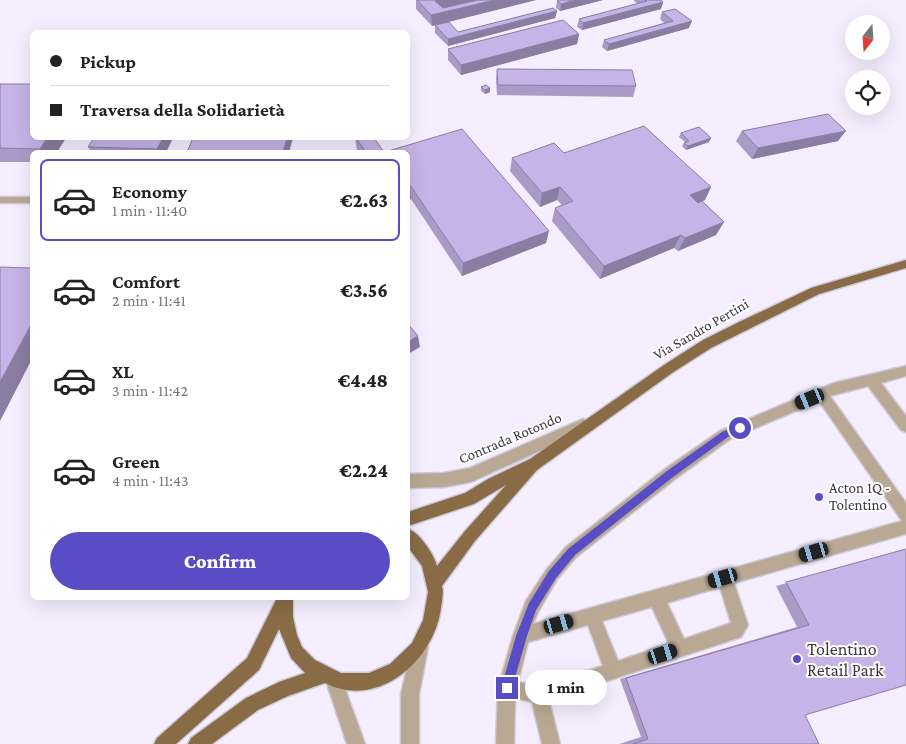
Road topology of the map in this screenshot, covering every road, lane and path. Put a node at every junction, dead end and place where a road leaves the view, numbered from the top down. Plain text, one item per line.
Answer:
1 (0, 200) edge
2 (30, 200) edge
3 (906, 265) edge
4 (906, 371) edge
5 (871, 380) junction
6 (821, 394) junction
7 (594, 420) junction
8 (906, 426) edge
9 (535, 464) junction
10 (410, 481) edge
11 (906, 515) edge
12 (410, 518) edge
13 (906, 527) edge
14 (410, 538) edge
15 (723, 578) junction
16 (435, 582) junction
17 (656, 596) junction
18 (284, 600) edge
19 (285, 600) edge
20 (592, 615) junction
21 (521, 636) junction
22 (420, 646) junction
23 (680, 649) junction
24 (614, 671) junction
25 (327, 679) junction
26 (507, 688) junction
27 (538, 695) junction
28 (163, 744) edge
29 (197, 744) edge
30 (356, 744) edge
31 (410, 744) edge
32 (505, 744) edge
33 (551, 744) edge

1 - 2 street
3 - 7 main road, Via Sandro Pertini
4 - 5 street
5 - 6 street
5 - 8 street
6 - 11 street
6 - 21 street
7 - 9 main road, Via Sandro Pertini
7 - 10 street, Contrada Rotondo
9 - 12 main road, Via Sandro Pertini
9 - 16 main road, Via Sandro Pertini
13 - 15 street
14 - 16 main road
15 - 17 street
15 - 23 street
16 - 22 main road
17 - 20 street
17 - 23 street
18 - 28 main road
19 - 25 main road
20 - 21 street
20 - 24 street
21 - 26 street
22 - 25 main road
22 - 31 street
23 - 24 street
24 - 27 street
25 - 29 main road
25 - 30 street
26 - 27 street
26 - 32 street
27 - 33 street

